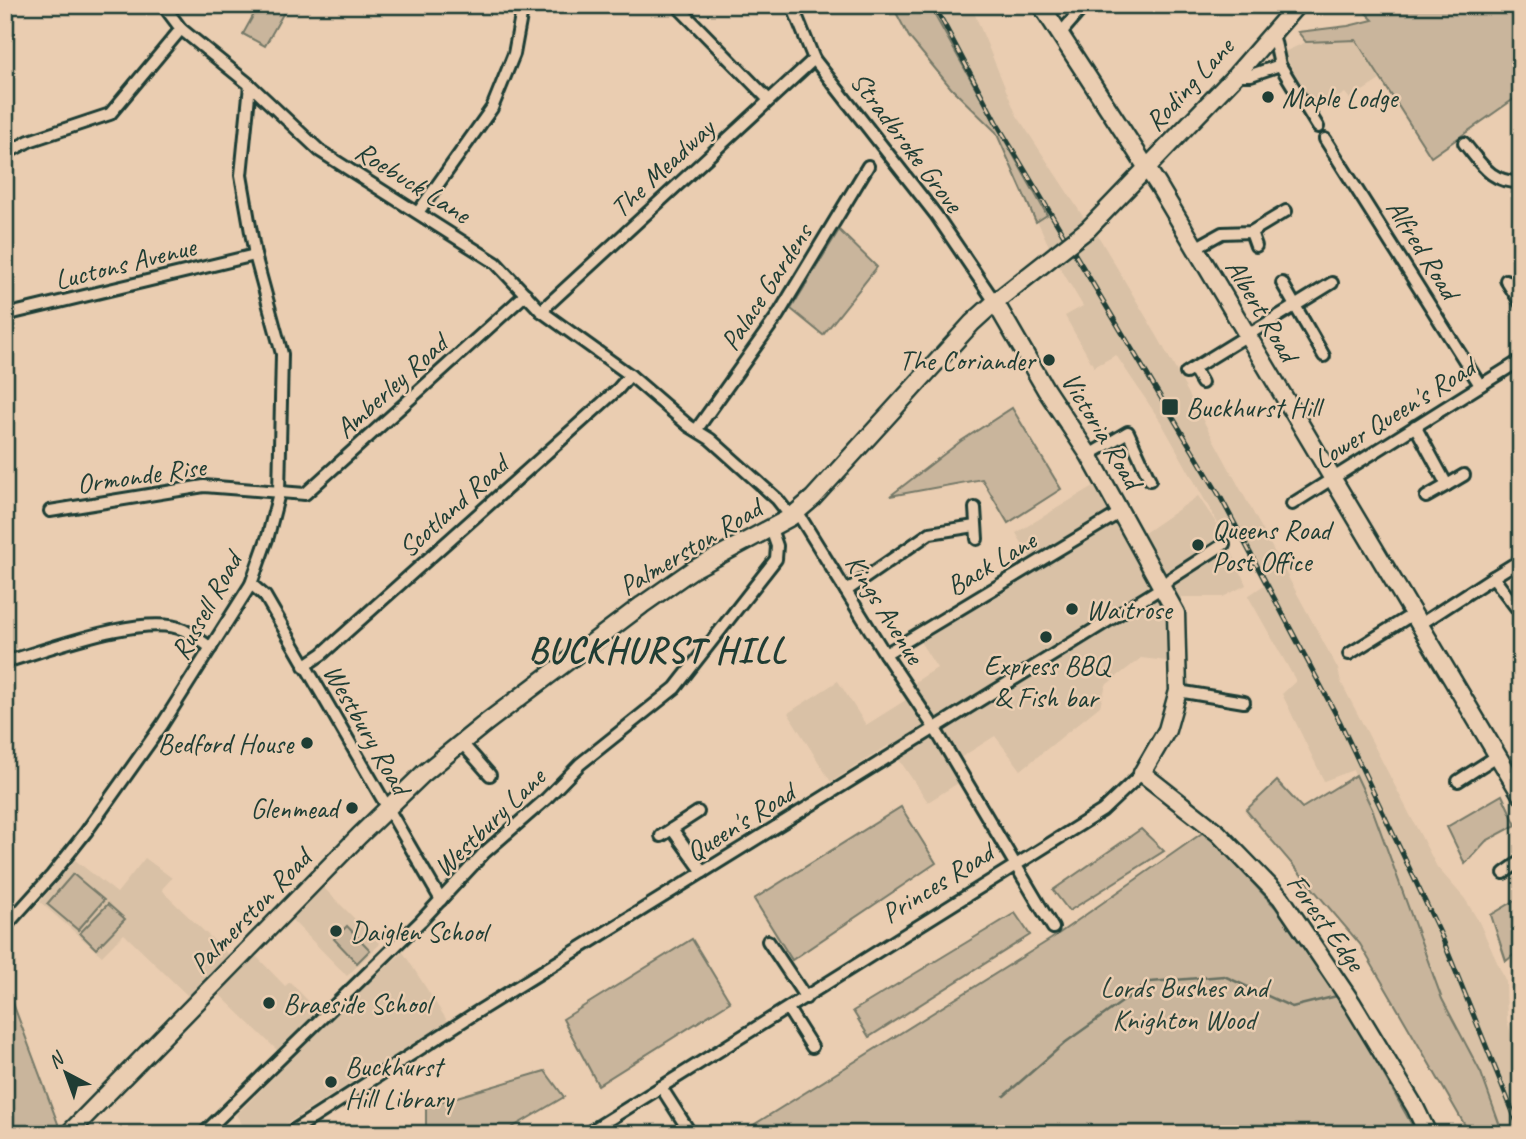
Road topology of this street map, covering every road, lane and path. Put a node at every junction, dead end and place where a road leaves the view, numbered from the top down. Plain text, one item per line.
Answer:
1 (163, 5) edge
2 (523, 5) edge
3 (792, 5) edge
4 (1041, 5) edge
5 (1085, 5) edge
6 (1297, 5) edge
7 (681, 10) dead end
8 (181, 29) junction
9 (1273, 33) junction
10 (1060, 34) junction
11 (814, 59) junction
12 (1280, 65) junction
13 (1236, 75) junction
14 (250, 85) junction
15 (769, 100) junction
16 (1318, 127) dead end
17 (1325, 139) dead end
18 (1464, 143) dead end
19 (5, 154) edge
20 (1492, 156) dead end
21 (1481, 164) junction
22 (868, 166) dead end
23 (1146, 167) junction
24 (1521, 182) edge
25 (419, 211) junction
26 (1286, 211) dead end
27 (1251, 232) junction
28 (1256, 246) dead end
29 (1195, 248) junction
30 (255, 255) junction
31 (1506, 280) dead end
32 (1282, 283) dead end
33 (1332, 283) dead end
34 (526, 294) junction
35 (995, 302) junction
36 (1521, 304) edge
37 (1294, 307) junction
38 (541, 311) junction
39 (5, 315) edge
40 (1247, 336) junction
41 (1324, 356) dead end
42 (1521, 360) edge
43 (630, 376) junction
44 (1202, 383) dead end
45 (1480, 385) junction
46 (1415, 426) junction
47 (697, 429) junction
48 (1089, 456) junction
49 (1464, 475) dead end
50 (1332, 479) junction
51 (1150, 480) dead end
52 (1447, 485) junction
53 (279, 493) junction
54 (1426, 497) dead end
55 (1292, 504) dead end
56 (975, 508) dead end
57 (50, 511) dead end
58 (1121, 512) junction
59 (794, 514) junction
60 (975, 526) junction
61 (771, 529) junction
62 (977, 539) dead end
63 (1220, 547) dead end
64 (1514, 564) dead end
65 (1493, 577) junction
66 (251, 584) junction
67 (1161, 588) junction
68 (846, 591) junction
69 (1521, 614) edge
70 (1416, 619) junction
71 (211, 648) junction
72 (885, 654) junction
73 (1349, 654) dead end
74 (5, 662) edge
75 (304, 666) junction
76 (1178, 691) junction
77 (1244, 702) dead end
78 (935, 729) junction
79 (461, 742) junction
80 (1497, 756) junction
81 (1142, 774) junction
82 (490, 775) dead end
83 (1458, 781) dead end
84 (1521, 795) edge
85 (387, 809) junction
86 (698, 812) dead end
87 (672, 829) junction
88 (661, 836) dead end
89 (1521, 861) edge
90 (1014, 866) junction
91 (703, 872) junction
92 (1504, 873) dead end
93 (441, 900) junction
94 (5, 927) edge
95 (1053, 928) dead end
96 (768, 941) dead end
97 (806, 998) junction
98 (788, 1009) junction
99 (812, 1047) dead end
100 (661, 1087) junction
101 (68, 1134) edge
102 (203, 1134) edge
103 (288, 1134) edge
104 (586, 1134) edge
105 (691, 1134) edge
106 (1428, 1134) edge

1 - 8 street, Roebuck Lane
2 - 25 street
3 - 11 street, Stradbroke Grove
4 - 10 street, Albert Road
5 - 10 street
6 - 9 street, Roding Lane
7 - 15 street
8 - 14 street, Roebuck Lane
8 - 19 street
9 - 12 street
9 - 13 street, Roding Lane
10 - 23 street, Albert Road
11 - 15 street, The Meadway
11 - 35 street, Stradbroke Grove
12 - 13 street
12 - 16 street
13 - 23 street, Roding Lane
14 - 25 street, Roebuck Lane
14 - 30 street, Russell Road
15 - 38 street, The Meadway
17 - 45 street, Alfred Road
18 - 21 street
20 - 21 street
21 - 24 street
22 - 47 street, Palace Gardens
23 - 29 street, Albert Road
23 - 35 street, Palmerston Road, bridge
25 - 34 street, Roebuck Lane
26 - 27 street
27 - 28 street
27 - 29 street
29 - 40 street, Albert Road
30 - 39 street, Luctons Avenue
30 - 53 street, Russell Road
31 - 36 street
32 - 37 street
33 - 37 street
34 - 38 street, Roebuck Lane
34 - 53 street, Amberley Road
35 - 48 street, Victoria Road
35 - 59 street, Palmerston Road
37 - 40 street
37 - 41 street
38 - 43 street, Roebuck Lane
40 - 44 street
40 - 50 street, Albert Road
42 - 45 street, Lower Queen's Road
43 - 47 street, Roebuck Lane
43 - 75 street, Scotland Road
45 - 46 street, Lower Queen's Road
46 - 50 street, Lower Queen's Road
46 - 52 street
47 - 59 street, Roebuck Lane
48 - 51 street
48 - 58 street, Victoria Road
49 - 52 street
50 - 55 street, Lower Queen's Road
50 - 70 street, Albert Road
52 - 54 street
53 - 57 street, Ormonde Rise
53 - 66 street, Russell Road
56 - 60 street
58 - 67 street, Victoria Road
58 - 72 street, Back Lane
59 - 61 street, Palmerston Road
59 - 68 street, Kings Avenue
60 - 62 street
60 - 68 street
61 - 79 street, Palmerston Road
61 - 93 street, Westbury Lane
63 - 67 street, Queen's Road
64 - 65 street
65 - 69 street
65 - 70 street
66 - 71 street, Russell Road
66 - 75 street, Westbury Road
67 - 76 street, Princes Road
67 - 78 street, Queen's Road
68 - 72 street, Kings Avenue
70 - 73 street
70 - 80 street, Albert Road
71 - 74 street
71 - 94 street, Russell Road
72 - 78 street, Kings Avenue
75 - 85 street, Westbury Road
76 - 77 street
76 - 81 street, Princes Road
78 - 90 street, Kings Avenue
78 - 91 street, Queen's Road
79 - 82 street
79 - 85 street, Palmerston Road
80 - 83 street
80 - 84 street, Albert Road
81 - 90 street, Princes Road
81 - 106 street, Forest Edge
85 - 93 street, Westbury Road
85 - 101 street, Palmerston Road
86 - 87 street
87 - 88 street
87 - 91 street
89 - 92 street
90 - 95 street, Kings Avenue
90 - 97 street, Princes Road
91 - 103 street, Queen's Road
93 - 102 street, Westbury Lane
96 - 97 street
97 - 98 street, Princes Road
98 - 99 street
98 - 100 street, Princes Road
100 - 104 street, Princes Road
100 - 105 street

